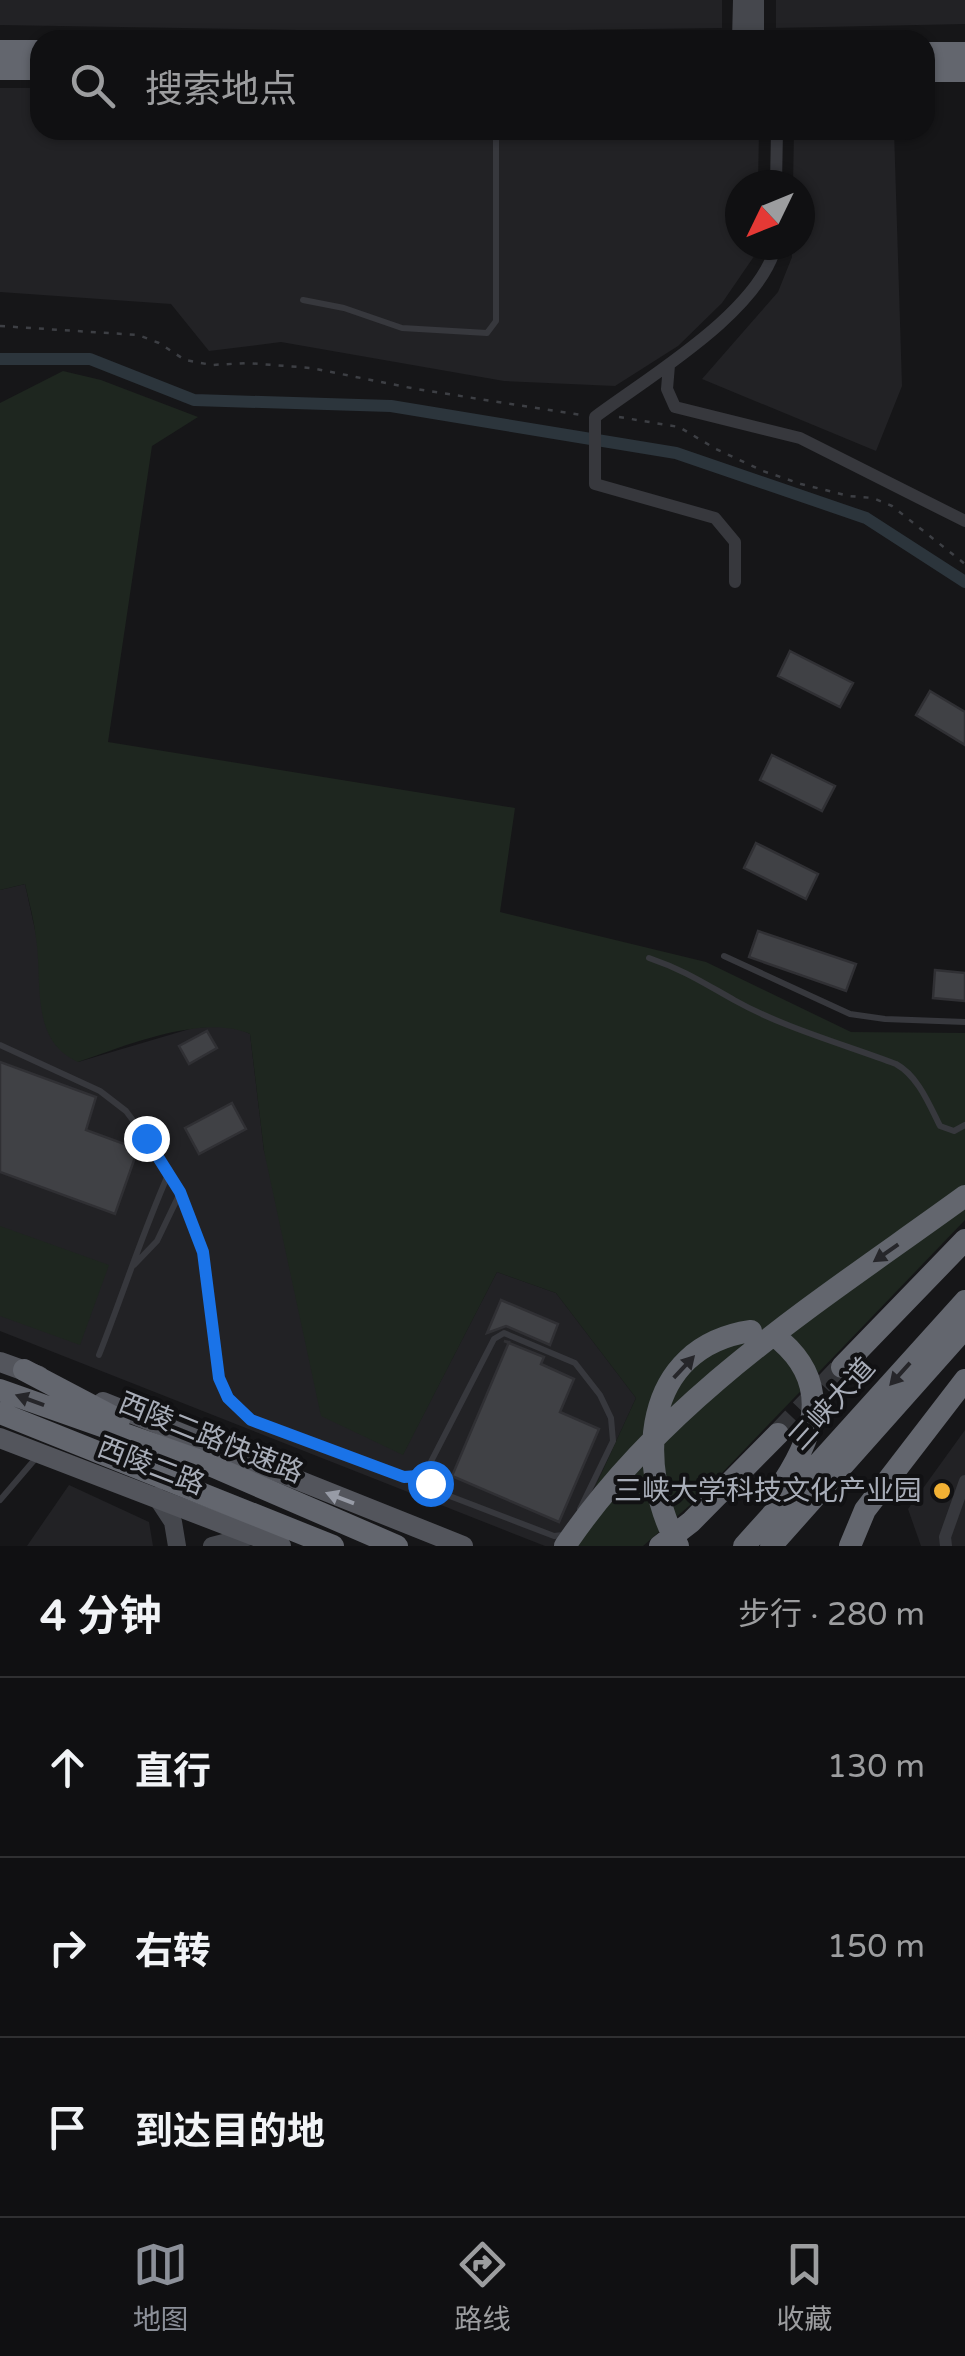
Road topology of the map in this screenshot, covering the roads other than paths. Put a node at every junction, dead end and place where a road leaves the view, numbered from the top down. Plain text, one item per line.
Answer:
1 (742, 0) edge
2 (755, 0) edge
3 (741, 30) edge
4 (754, 30) edge
5 (0, 51) edge
6 (30, 51) edge
7 (935, 53) edge
8 (965, 53) edge
9 (0, 69) edge
10 (30, 69) edge
11 (935, 71) edge
12 (965, 71) edge
13 (496, 140) edge
14 (777, 140) edge
15 (776, 170) edge
16 (769, 260) edge
17 (303, 300) dead end
18 (669, 365) junction
19 (965, 521) edge
20 (735, 582) dead end
21 (724, 956) dead end
22 (649, 958) dead end
23 (965, 1022) edge
24 (0, 1045) edge
25 (965, 1125) edge
26 (169, 1174) junction
27 (180, 1192) junction
28 (965, 1196) edge
29 (965, 1240) edge
30 (134, 1266) junction
31 (965, 1301) edge
32 (965, 1328) edge
33 (751, 1331) dead end
34 (781, 1341) dead end
35 (99, 1355) dead end
36 (0, 1362) edge
37 (842, 1367) tunnel mouth
38 (24, 1370) junction
39 (965, 1380) edge
40 (0, 1390) edge
41 (0, 1413) edge
42 (778, 1434) tunnel mouth
43 (0, 1438) edge
44 (40, 1453) junction
45 (198, 1460) junction
46 (426, 1470) junction
47 (404, 1477) junction
48 (965, 1481) edge
49 (420, 1483) junction
50 (436, 1489) junction
51 (156, 1495) junction
52 (0, 1500) edge
53 (387, 1516) junction
54 (252, 1536) junction
55 (177, 1546) edge
56 (212, 1546) edge
57 (281, 1546) edge
58 (333, 1546) edge
59 (397, 1546) edge
60 (429, 1546) edge
61 (464, 1546) edge
62 (566, 1546) edge
63 (660, 1546) edge
64 (678, 1546) edge
65 (736, 1546) edge
66 (744, 1546) edge
67 (770, 1546) edge
68 (850, 1546) edge
69 (946, 1546) edge

1 - 3 main road
2 - 4 main road
5 - 6 highway
7 - 8 highway
9 - 10 highway
11 - 12 highway
13 - 17 lane
14 - 15 street
16 - 18 street
18 - 19 street
18 - 20 street
21 - 23 lane
22 - 25 lane
24 - 26 lane
26 - 27 lane
26 - 30 lane
27 - 30 lane
27 - 47 lane
28 -> 62 highway
29 - 37 highway
30 - 35 lane
31 -> 66 highway, 三峡大道
32 - 67 highway, 三峡大道
64 -> 33 highway
34 - 65 highway
36 - 38 main road, 西陵二路
38 - 45 highway
53 -> 38 main road, 西陵二路
39 - 68 highway
45 -> 40 highway, 西陵二路快速路
41 - 58 highway, 西陵二路快速路
42 - 63 highway
43 - 44 main road, 西陵二路
44 - 51 main road, 西陵二路
44 - 52 lane
45 - 59 highway, 西陵二路快速路
46 - 47 lane
46 - 49 lane
46 - 50 lane
46 - 50 lane
47 - 49 lane
48 - 69 street
49 - 50 lane
51 - 54 main road, 西陵二路
51 - 55 main road
53 - 60 main road
53 - 61 main road, 西陵二路
54 - 56 main road
54 - 57 main road, 西陵二路

